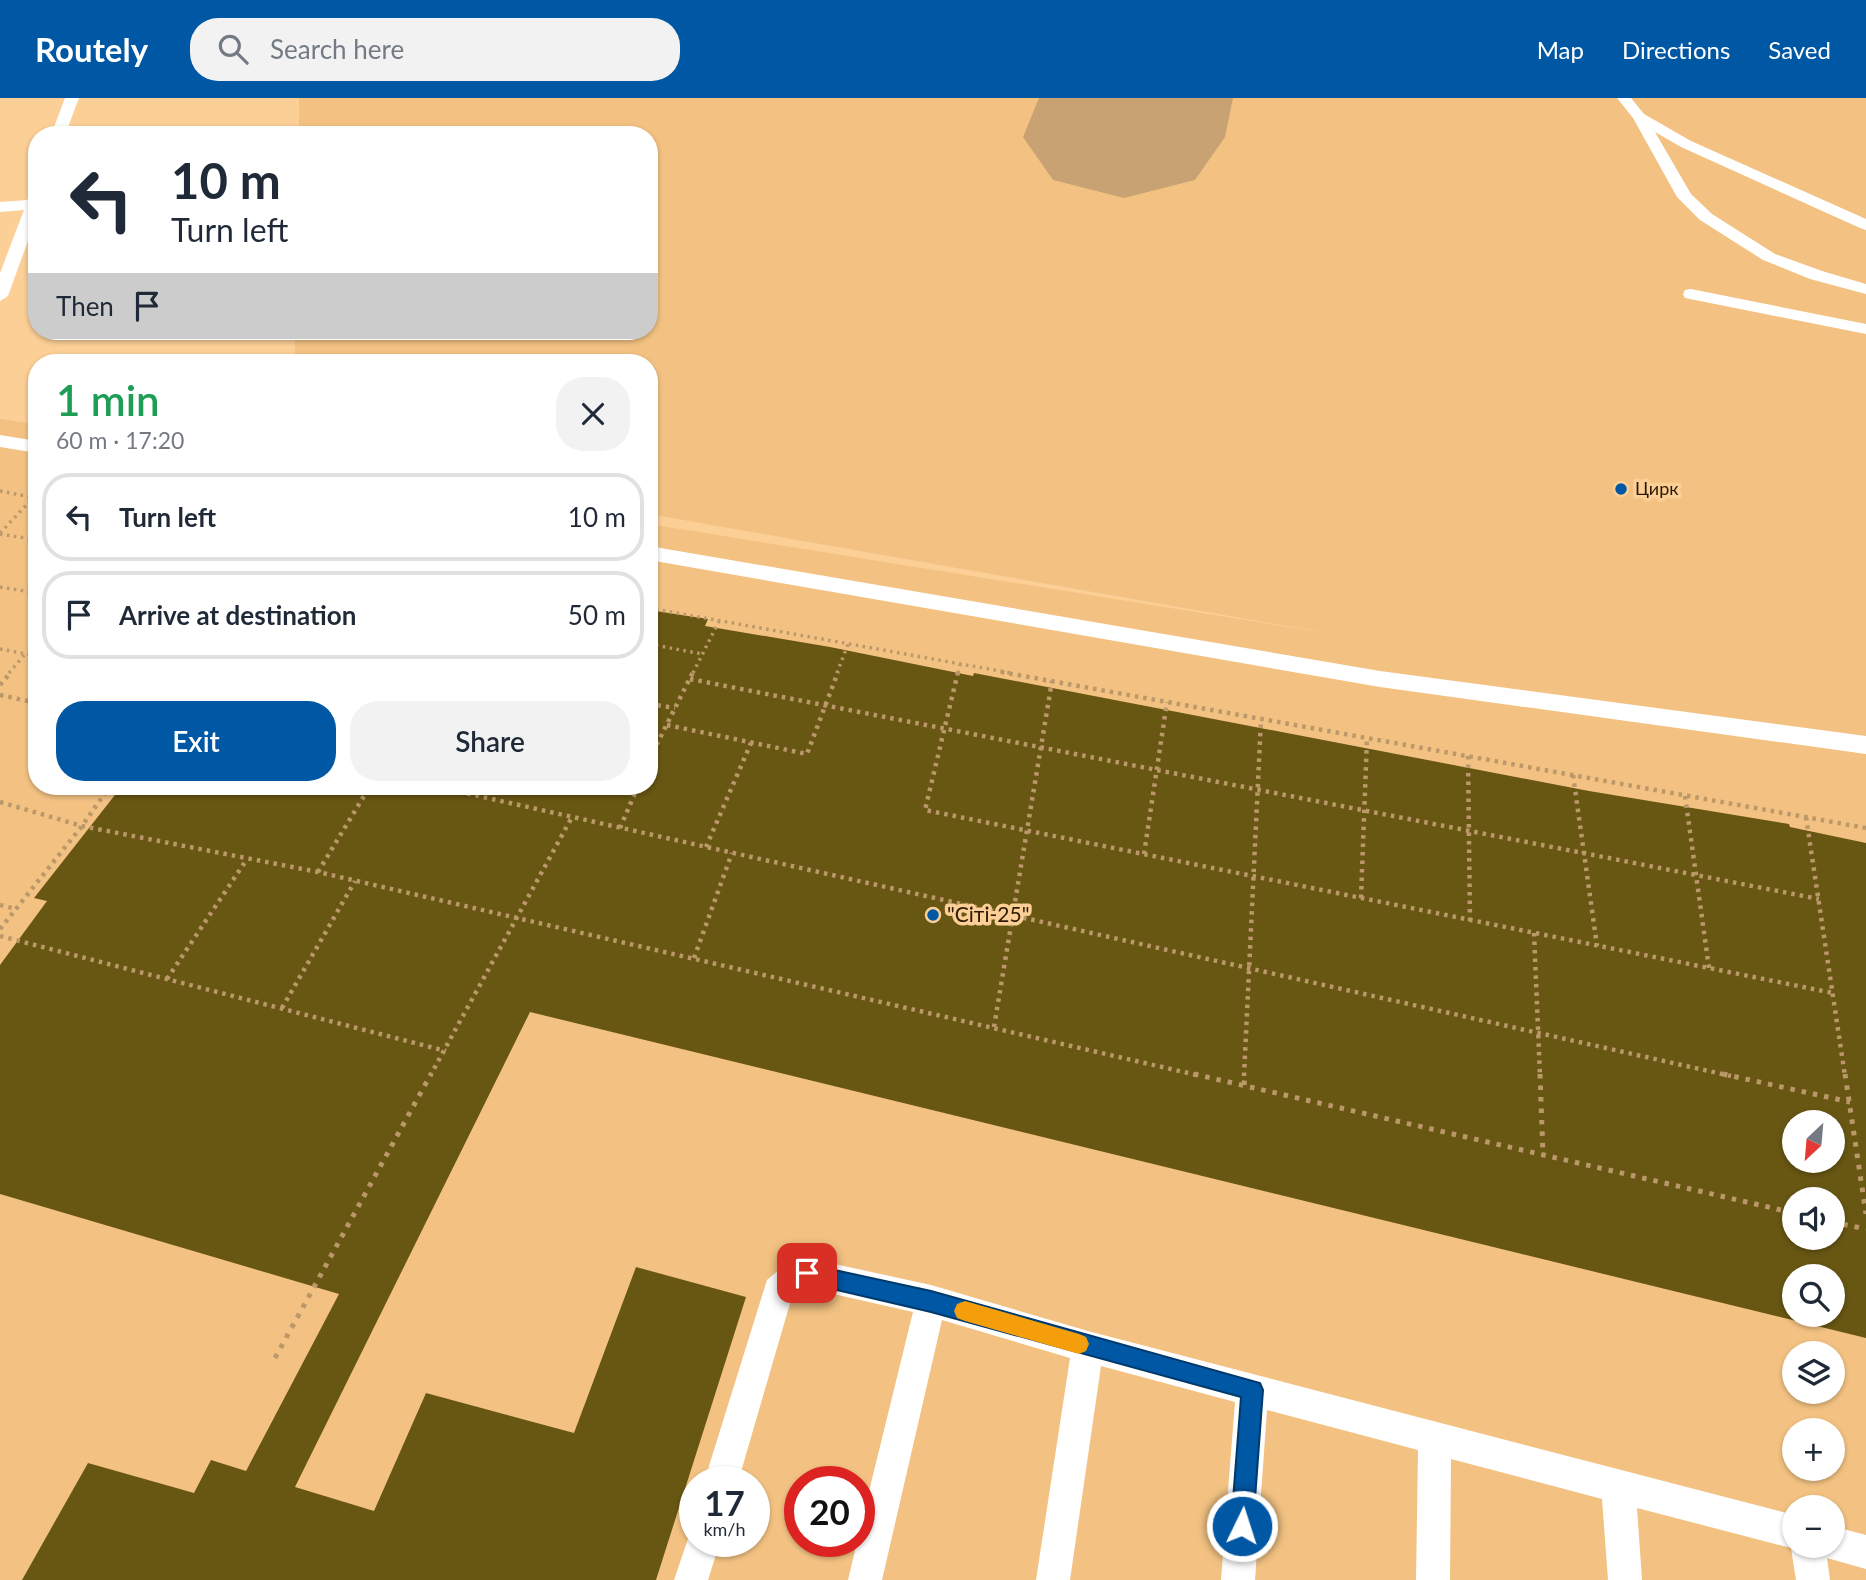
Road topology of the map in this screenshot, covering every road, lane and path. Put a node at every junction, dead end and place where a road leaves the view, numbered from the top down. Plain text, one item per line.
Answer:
1 (72, 98) edge
2 (1624, 98) edge
3 (1639, 117) junction
4 (61, 126) edge
5 (28, 201) edge
6 (0, 207) edge
7 (28, 218) edge
8 (1866, 225) edge
9 (1866, 289) edge
10 (1691, 294) dead end
11 (0, 296) edge
12 (1866, 329) edge
13 (0, 441) edge
14 (28, 446) edge
15 (0, 491) edge
16 (28, 497) edge
17 (28, 505) edge
18 (0, 533) edge
19 (28, 538) edge
20 (658, 555) edge
21 (0, 587) edge
22 (28, 592) edge
23 (658, 610) edge
24 (719, 621) junction
25 (848, 644) junction
26 (658, 647) edge
27 (0, 649) edge
28 (25, 654) junction
29 (28, 654) edge
30 (702, 654) junction
31 (960, 665) junction
32 (690, 679) junction
33 (1052, 681) junction
34 (0, 685) edge
35 (0, 695) edge
36 (28, 701) edge
37 (1167, 702) junction
38 (658, 705) edge
39 (824, 706) junction
40 (675, 708) junction
41 (1261, 719) junction
42 (667, 725) junction
43 (945, 729) junction
44 (1367, 738) junction
45 (658, 742) edge
46 (751, 743) junction
47 (1866, 745) edge
48 (1041, 748) junction
49 (1468, 756) junction
50 (1157, 770) junction
51 (1573, 775) junction
52 (1258, 790) junction
53 (104, 795) edge
54 (365, 795) edge
55 (474, 795) edge
56 (634, 795) edge
57 (1685, 796) junction
58 (0, 802) edge
59 (1364, 810) junction
60 (572, 817) junction
61 (1806, 817) junction
62 (82, 825) junction
63 (620, 828) junction
64 (1866, 828) edge
65 (1027, 831) junction
66 (1469, 831) junction
67 (706, 847) junction
68 (732, 853) junction
69 (1584, 853) junction
70 (1144, 854) junction
71 (247, 859) junction
72 (318, 872) junction
73 (1696, 875) junction
74 (1253, 877) junction
75 (355, 881) junction
76 (1361, 898) junction
77 (1819, 899) junction
78 (0, 905) edge
79 (16, 909) junction
80 (1012, 916) junction
81 (518, 917) junction
82 (1470, 920) junction
83 (0, 929) edge
84 (1534, 933) junction
85 (0, 936) edge
86 (1597, 946) junction
87 (694, 958) junction
88 (1709, 968) junction
89 (1249, 969) junction
90 (167, 979) junction
91 (1833, 993) junction
92 (282, 1009) junction
93 (994, 1027) junction
94 (1538, 1032) junction
95 (446, 1051) junction
96 (1244, 1085) junction
97 (1850, 1102) junction
98 (1543, 1154) junction
99 (1782, 1210) edge
100 (1866, 1214) edge
101 (1845, 1225) edge
102 (1866, 1229) edge
103 (931, 1301) junction
104 (1088, 1347) junction
105 (275, 1358) dead end
106 (1252, 1390) junction
107 (1435, 1437) junction
108 (726, 1466) edge
109 (1618, 1485) junction
110 (1782, 1529) edge
111 (1845, 1546) edge
112 (1866, 1552) edge
113 (698, 1557) edge
114 (1810, 1558) edge
115 (691, 1580) edge
116 (865, 1580) edge
117 (1053, 1580) edge
118 (1238, 1580) edge
119 (1433, 1580) edge
120 (1625, 1580) edge
121 (1813, 1580) edge

1 - 4 lane
2 - 3 lane
3 - 8 lane
3 - 9 lane
5 - 6 lane
7 - 11 lane
10 - 12 lane
13 - 14 lane
15 - 16 path
17 - 18 path
18 - 19 path
20 - 47 lane
21 - 22 path
23 - 24 path
24 - 25 path
24 - 30 path
25 - 31 path
25 - 39 path
26 - 30 path
27 - 28 path
28 - 29 path
28 - 34 path
30 - 32 path
31 - 33 path
31 - 43 path
32 - 39 path
32 - 40 path
33 - 37 path
33 - 48 path
35 - 36 path
37 - 41 path
37 - 50 path
38 - 40 path
39 - 43 path
39 - 46 path
40 - 42 path
41 - 44 path
41 - 52 path
42 - 45 path
42 - 46 path
43 - 48 path
43 - 65 path
44 - 49 path
44 - 59 path
46 - 67 path
48 - 50 path
48 - 65 path
49 - 51 path
49 - 66 path
50 - 52 path
50 - 70 path
51 - 57 path
51 - 69 path
52 - 59 path
52 - 74 path
53 - 62 path
54 - 72 path
55 - 60 path
56 - 63 path
57 - 61 path
57 - 73 path
58 - 62 path
59 - 66 path
59 - 76 path
60 - 63 path
60 - 81 path
61 - 64 path
61 - 77 path
62 - 71 path
62 - 79 path
63 - 67 path
65 - 70 path
65 - 80 path
66 - 69 path
66 - 82 path
67 - 68 path
68 - 80 path
68 - 87 path
69 - 73 path
69 - 86 path
70 - 74 path
71 - 72 path
71 - 90 path
72 - 75 path
73 - 77 path
73 - 88 path
74 - 76 path
74 - 89 path
75 - 81 path
75 - 92 path
76 - 82 path
77 - 91 path
78 - 79 path
79 - 83 path
80 - 89 path
80 - 93 path
81 - 87 path
81 - 95 path
82 - 84 path
84 - 86 path
84 - 94 path
85 - 90 path
86 - 88 path
87 - 93 path
88 - 91 path
89 - 94 path
89 - 96 path
90 - 92 path
91 - 97 path
92 - 95 path
93 - 96 path
94 - 97 path
94 - 98 path
95 - 105 path
96 - 98 path
97 - 100 path
98 - 99 path
101 - 102 path
103 - 104 lane
103 - 108 lane
103 - 116 lane
104 - 106 lane
104 - 117 lane
106 - 107 lane
106 - 118 lane
107 - 109 lane
107 - 119 lane
109 - 110 lane
109 - 120 lane
111 - 112 lane
113 - 115 lane
114 - 121 lane

